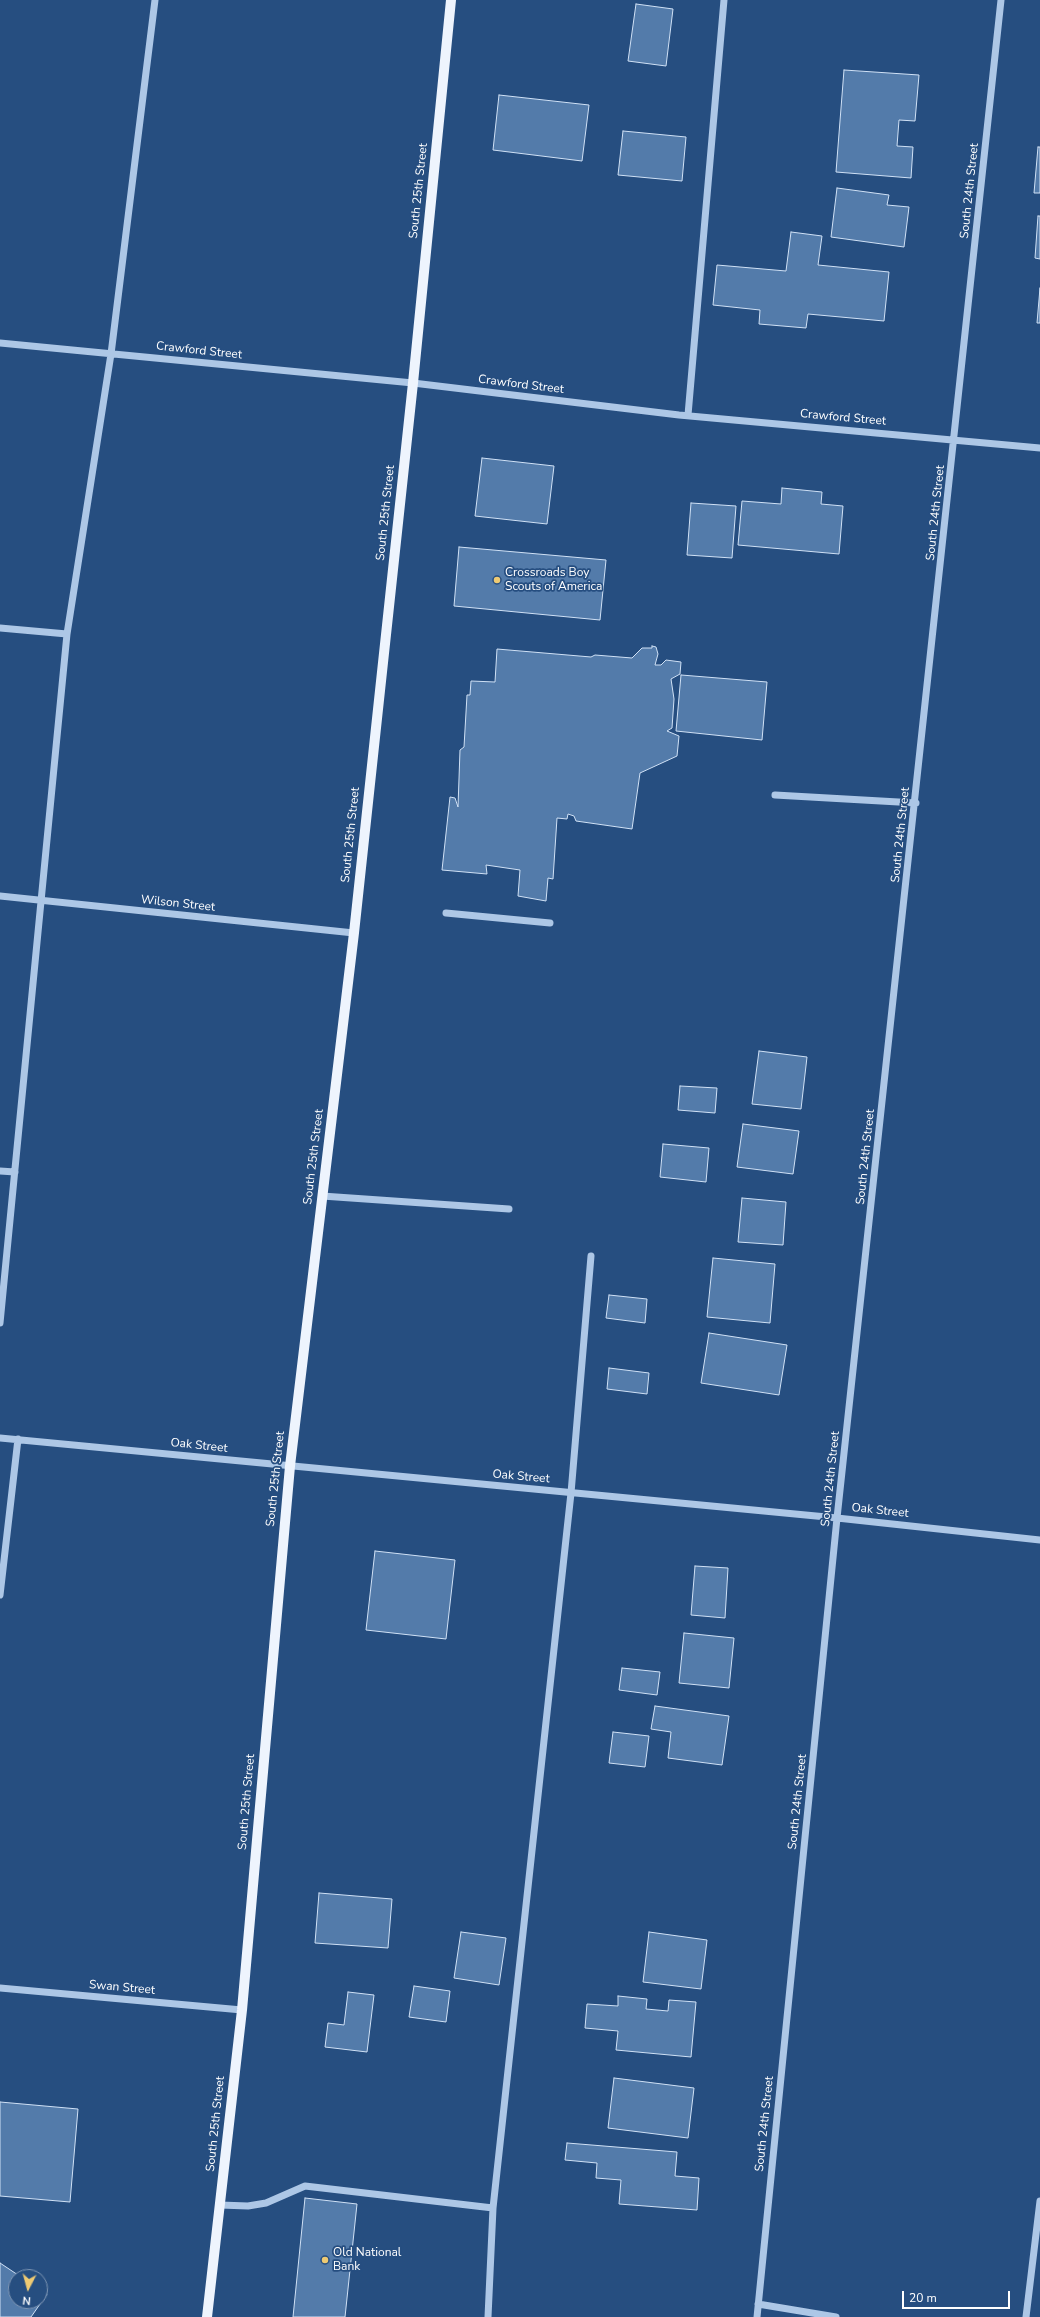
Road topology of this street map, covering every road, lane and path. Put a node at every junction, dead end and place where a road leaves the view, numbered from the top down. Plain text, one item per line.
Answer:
1 (155, 0) edge
2 (452, 0) edge
3 (724, 0) edge
4 (1001, 0) edge
5 (0, 343) edge
6 (111, 354) junction
7 (413, 383) junction
8 (688, 415) junction
9 (955, 439) junction
10 (1040, 448) edge
11 (0, 628) edge
12 (67, 634) junction
13 (775, 795) dead end
14 (916, 803) junction
15 (0, 896) edge
16 (42, 901) junction
17 (446, 913) dead end
18 (550, 923) dead end
19 (354, 933) junction
20 (0, 1171) edge
21 (15, 1172) junction
22 (322, 1196) junction
23 (509, 1209) dead end
24 (591, 1256) dead end
25 (0, 1323) edge
26 (0, 1438) edge
27 (18, 1440) junction
28 (290, 1466) junction
29 (571, 1493) junction
30 (837, 1518) junction
31 (1040, 1540) edge
32 (0, 1595) edge
33 (0, 1988) edge
34 (242, 2010) junction
35 (1040, 2201) edge
36 (220, 2205) junction
37 (493, 2208) junction
38 (758, 2304) junction
39 (207, 2317) edge
40 (488, 2317) edge
41 (757, 2317) edge
42 (836, 2317) edge
43 (1026, 2317) edge

1 - 6 street
2 - 7 main road, South 25th Street
3 - 8 street
4 - 9 street, South 24th Street
5 - 6 street, Crawford Street
6 - 7 street, Crawford Street
6 - 12 street
7 - 8 street, Crawford Street
7 - 19 main road, South 25th Street
8 - 9 street, Crawford Street
9 - 10 street, Crawford Street
9 - 14 street, South 24th Street
11 - 12 street
12 - 16 street
13 - 14 street
14 - 30 street, South 24th Street
15 - 16 street, Wilson Street
16 - 19 street, Wilson Street
16 - 21 street
17 - 18 street
19 - 22 main road, South 25th Street
20 - 21 street
21 - 25 street
22 - 23 street
22 - 28 main road, South 25th Street
24 - 29 street
26 - 27 street, Oak Street
27 - 28 street, Oak Street
27 - 32 street
28 - 29 street, Oak Street
28 - 34 main road, South 25th Street
29 - 30 street, Oak Street
29 - 37 street
30 - 31 street, Oak Street
30 - 38 street, South 24th Street
33 - 34 street, Swan Street
34 - 36 main road, South 25th Street
35 - 43 street
36 - 37 street
36 - 39 main road, South 25th Street
37 - 40 street
38 - 41 street, South 24th Street
38 - 42 street

